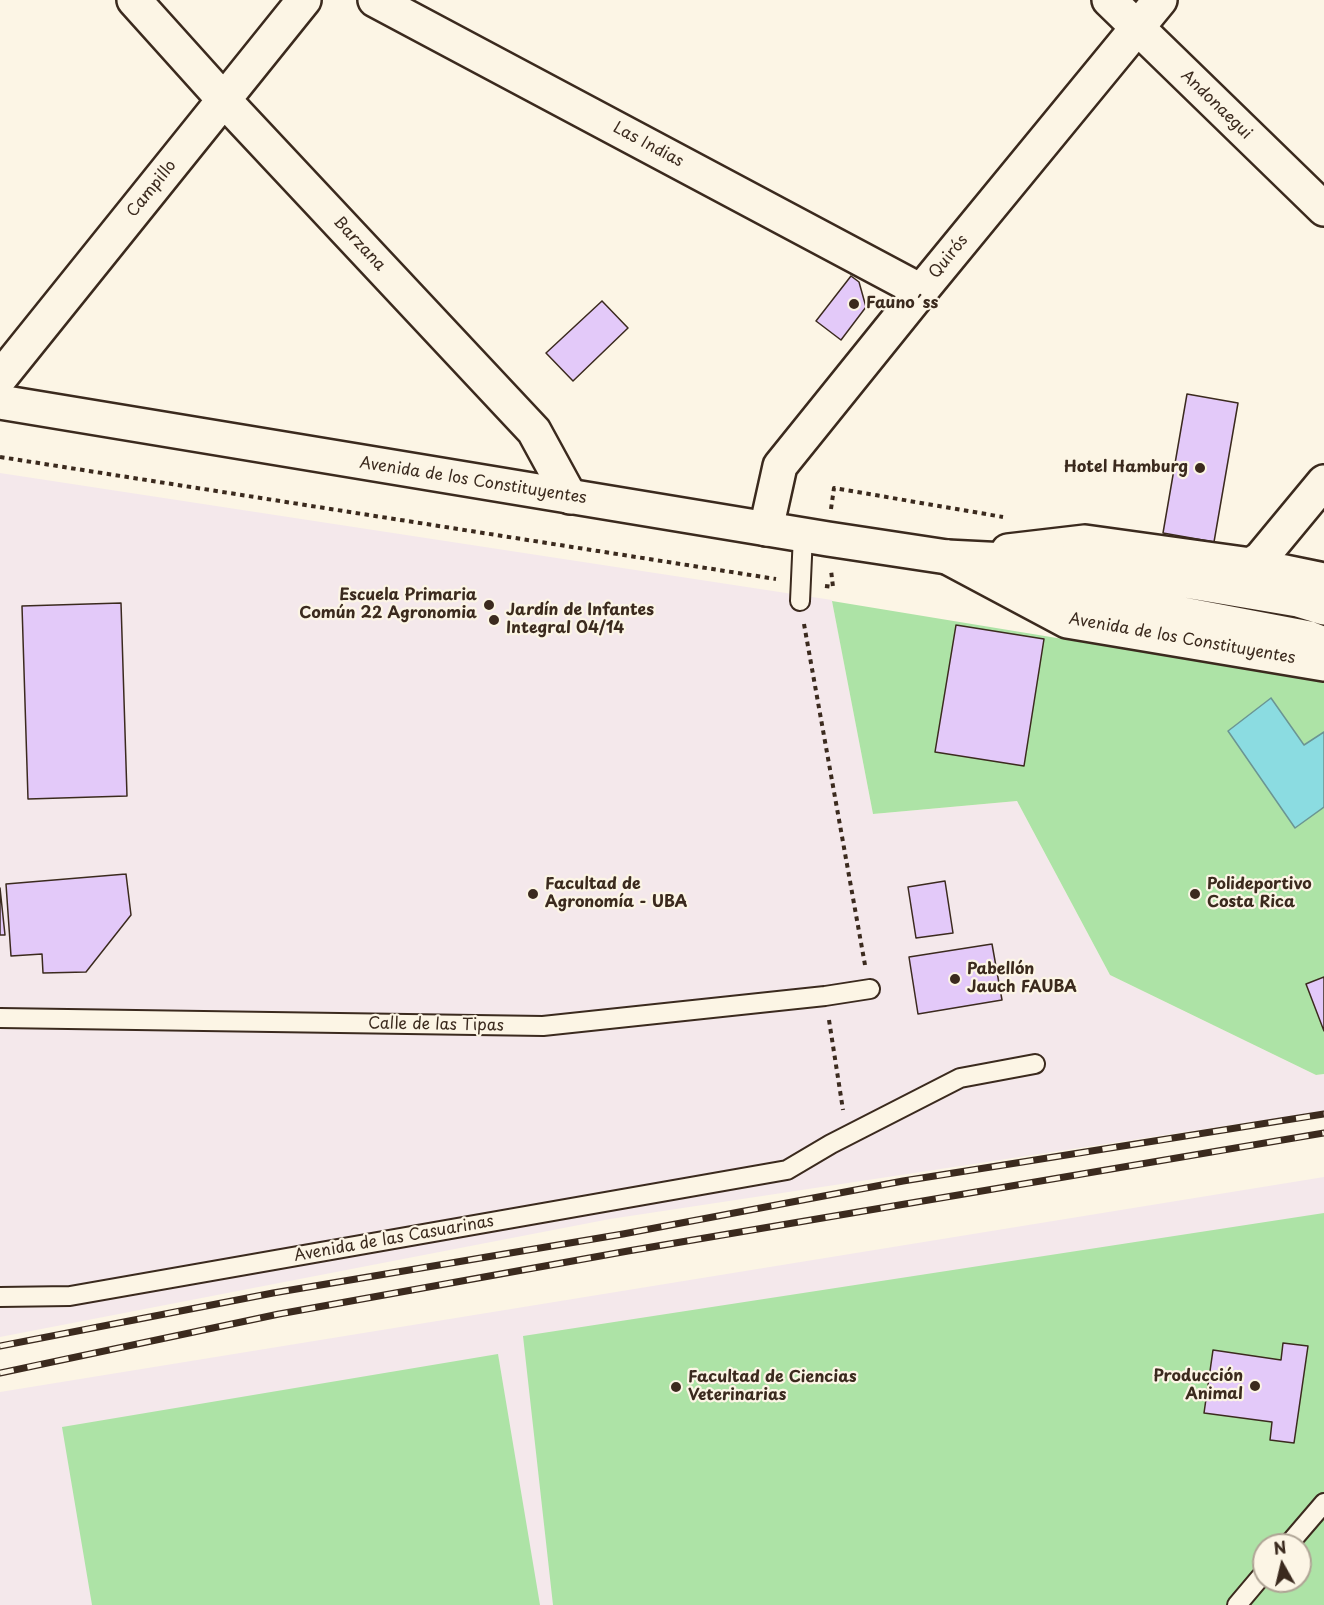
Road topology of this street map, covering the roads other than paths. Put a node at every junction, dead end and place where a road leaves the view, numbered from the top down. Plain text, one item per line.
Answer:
1 (134, 0) edge
2 (304, 0) edge
3 (375, 0) edge
4 (1109, 0) edge
5 (1160, 0) edge
6 (1137, 28) junction
7 (224, 100) junction
8 (1324, 209) edge
9 (921, 291) junction
10 (0, 378) edge
11 (0, 402) edge
12 (1324, 483) edge
13 (570, 497) junction
14 (766, 529) junction
15 (815, 537) junction
16 (947, 557) junction
17 (1251, 565) junction
18 (1324, 580) edge
19 (800, 592) road end
20 (1324, 608) edge
21 (1324, 644) edge
22 (1324, 664) edge
23 (870, 989) road end
24 (0, 1018) edge
25 (1035, 1065) dead end
26 (0, 1297) edge
27 (1324, 1503) edge
28 (1298, 1533) edge
29 (1252, 1588) edge
30 (1237, 1605) edge

1 - 7 street, Barzana
2 - 7 street, Campillo
3 - 9 street, Las Indias
4 - 6 street, Andonaegui
5 - 6 street, Quirós
6 - 8 street, Andonaegui
6 - 9 street, Quirós
7 - 10 street, Campillo
7 - 13 street, Barzana
9 - 14 street, Quirós
11 - 13 street, Avenida de los Constituyentes
12 - 17 street
13 - 14 street, Avenida de los Constituyentes
14 - 15 street, Avenida de los Constituyentes
15 - 16 street, Avenida de los Constituyentes
15 - 19 lane
16 - 17 street, Avenida de los Constituyentes
16 - 20 street, Avenida de los Constituyentes
16 - 21 street, Avenida de los Constituyentes
16 - 22 street, Avenida de los Constituyentes
17 - 18 street, Avenida de los Constituyentes
23 - 24 lane, Calle de las Tipas
25 - 26 lane, Avenida de las Casuarinas
27 - 28 lane
29 - 30 lane

